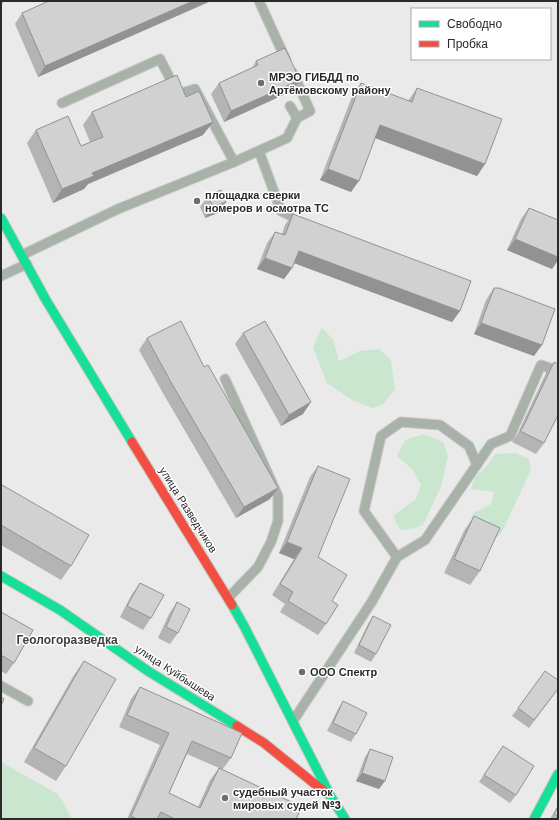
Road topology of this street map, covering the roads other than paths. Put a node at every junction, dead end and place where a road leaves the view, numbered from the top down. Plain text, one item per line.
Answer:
1 (259, 1) edge
2 (62, 103) dead end
3 (290, 106) dead end
4 (297, 118) junction
5 (259, 151) junction
6 (234, 162) junction
7 (289, 215) dead end
8 (1, 218) edge
9 (22, 255) junction
10 (27, 264) junction
11 (1, 276) edge
12 (558, 371) edge
13 (225, 379) dead end
14 (477, 465) junction
15 (397, 557) junction
16 (1, 576) edge
17 (228, 598) junction
18 (1, 686) edge
19 (28, 702) dead end
20 (293, 721) junction
21 (558, 774) edge
22 (332, 797) junction
23 (345, 819) edge
24 (534, 819) edge

1 - 4 lane
2 - 6 lane
3 - 4 lane
4 - 5 lane
5 - 6 lane
5 - 7 lane
6 - 9 lane
8 - 9 main road, улица Разведчиков
9 - 10 main road, улица Разведчиков
10 - 11 lane
10 - 17 main road, улица Разведчиков
12 - 14 lane
13 - 17 lane
14 - 15 lane
14 - 15 lane
15 - 20 lane
16 - 22 main road, улица Куйбышева
17 - 20 main road, улица Разведчиков
18 - 19 lane
20 - 22 main road, улица Разведчиков
21 - 24 main road
22 - 23 main road, улица Разведчиков

